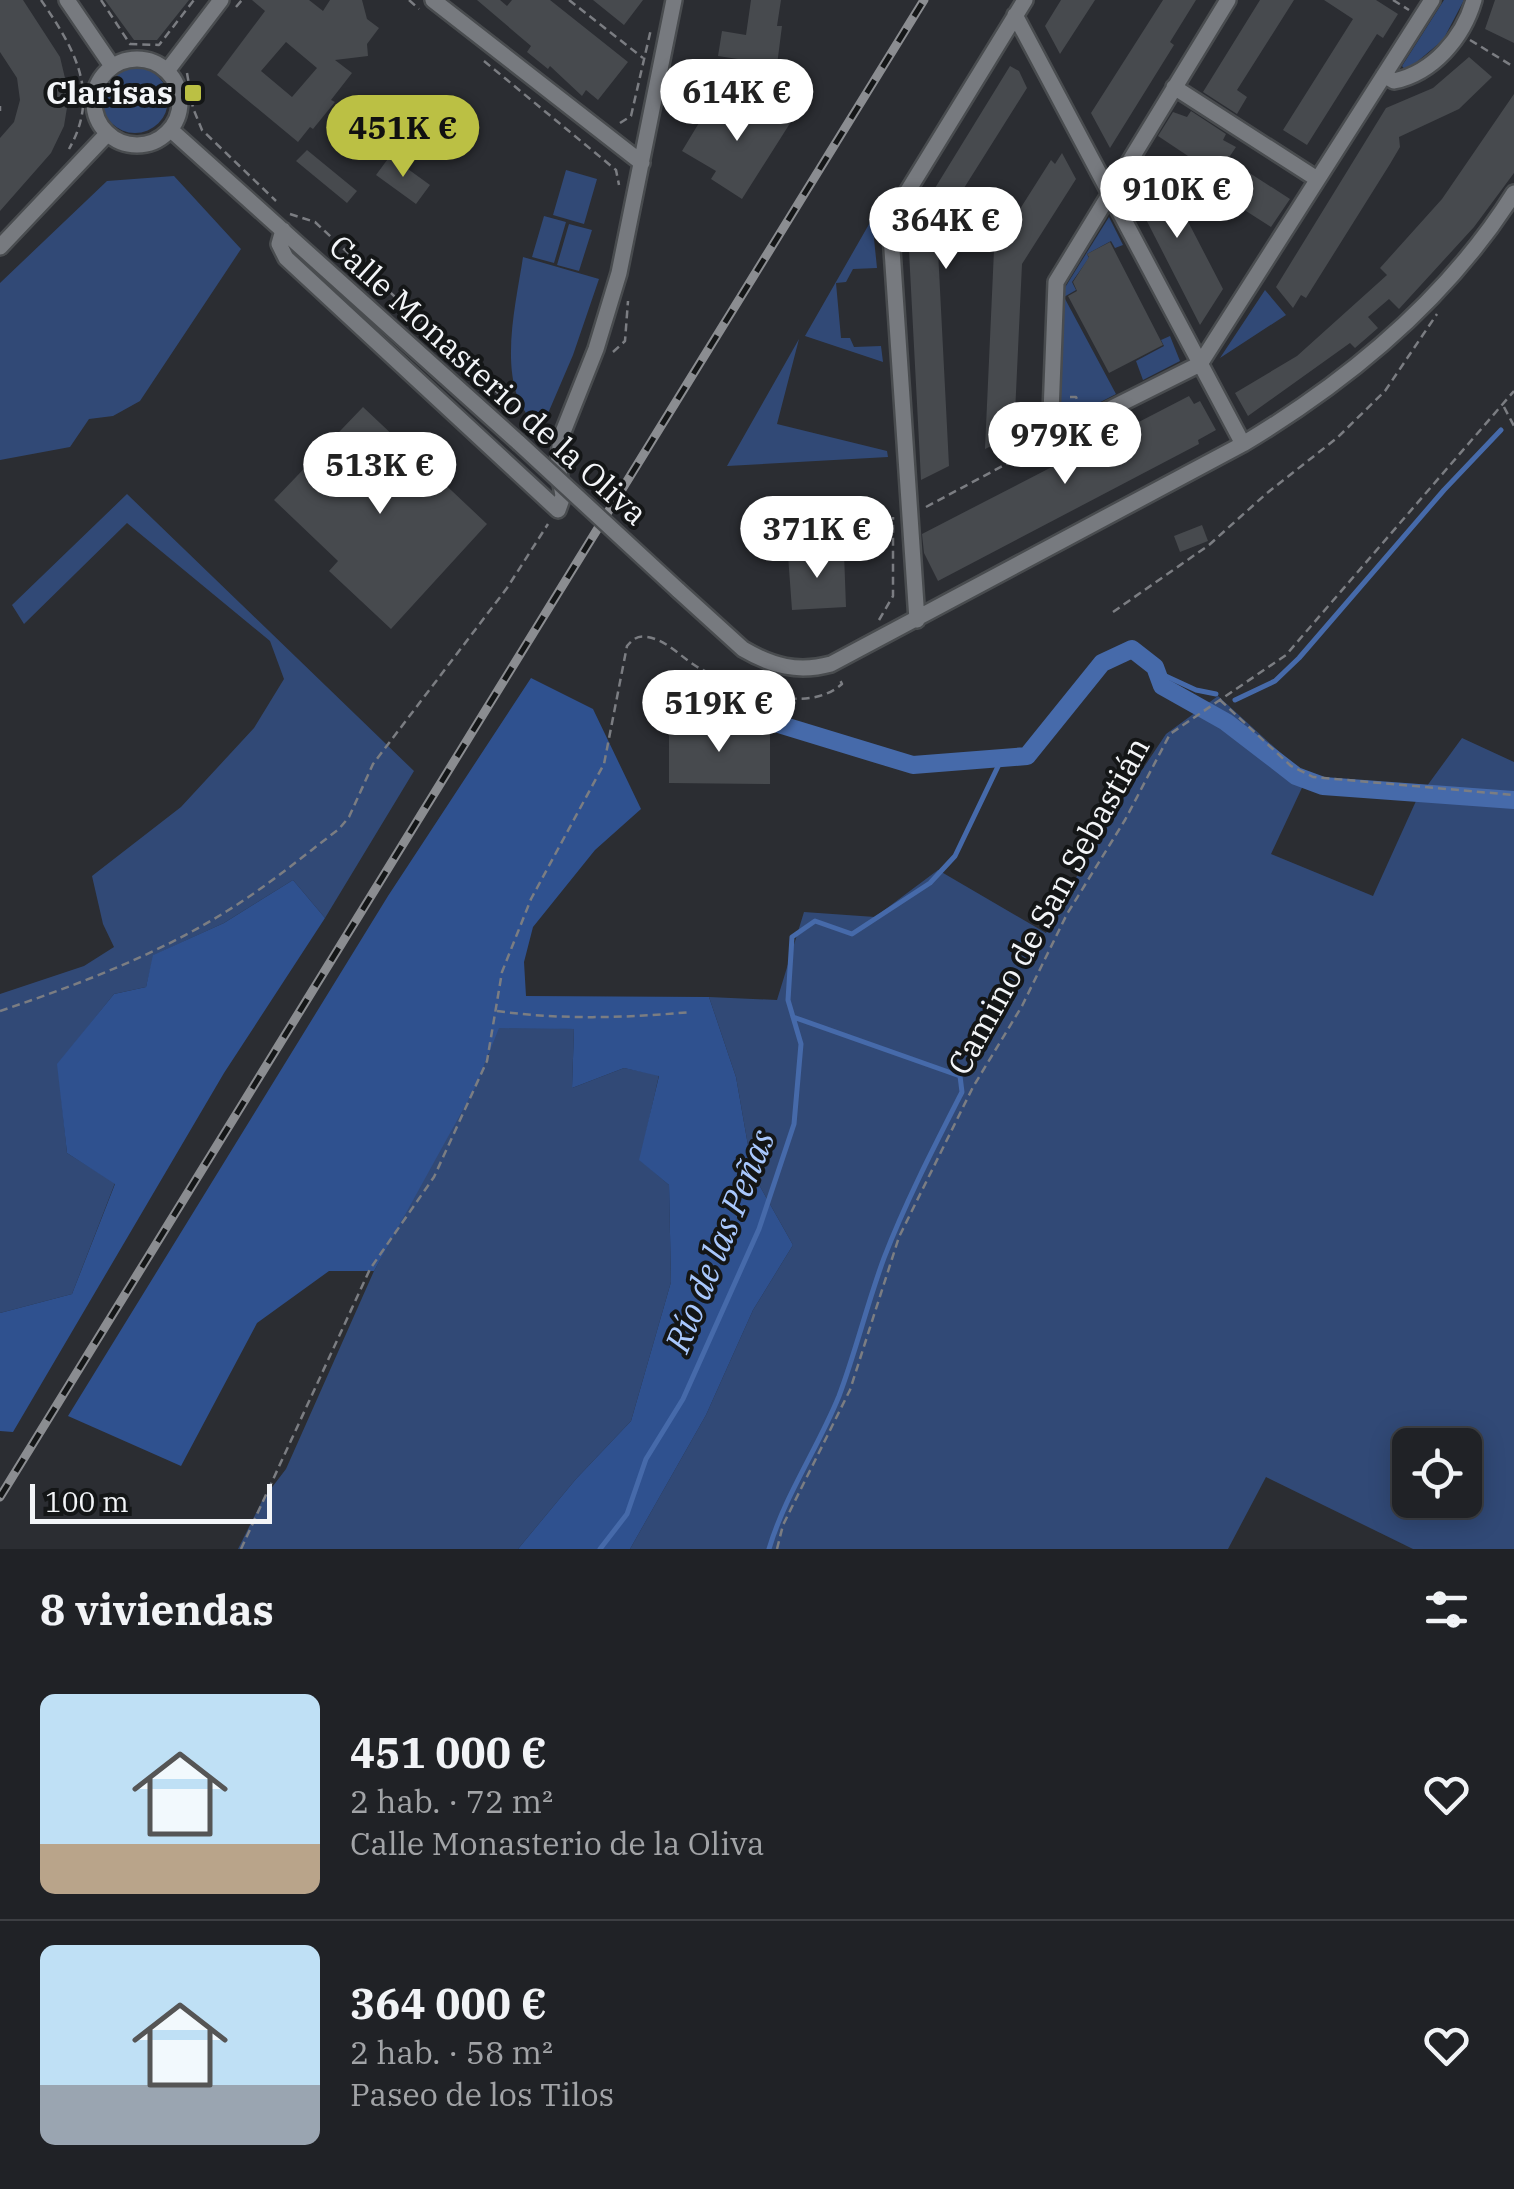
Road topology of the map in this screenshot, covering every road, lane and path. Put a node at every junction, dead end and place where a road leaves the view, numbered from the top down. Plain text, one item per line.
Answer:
1 (41, 0) edge
2 (101, 0) edge
3 (194, 0) edge
4 (221, 0) edge
5 (242, 0) edge
6 (409, 0) edge
7 (569, 0) edge
8 (674, 0) edge
9 (1025, 0) edge
10 (1228, 0) edge
11 (1393, 0) edge
12 (1474, 0) edge
13 (68, 1) edge
14 (428, 6) edge
15 (1420, 6) edge
16 (1016, 15) junction
17 (230, 16) dead end
18 (1465, 37) dead end
19 (483, 61) dead end
20 (194, 62) dead end
21 (112, 66) junction
22 (1514, 67) edge
23 (167, 70) junction
24 (1384, 75) junction
25 (1174, 87) junction
26 (616, 125) dead end
27 (171, 130) junction
28 (107, 134) junction
29 (67, 153) dead end
30 (642, 163) junction
31 (1318, 179) junction
32 (620, 188) dead end
33 (1514, 193) edge
34 (1109, 194) junction
35 (276, 202) dead end
36 (302, 226) dead end
37 (283, 230) junction
38 (0, 248) edge
39 (1432, 294) junction
40 (1200, 364) junction
41 (1514, 391) edge
42 (1059, 397) dead end
43 (1503, 406) junction
44 (1084, 413) dead end
45 (549, 423) dead end
46 (1514, 426) edge
47 (1046, 439) junction
48 (1243, 444) junction
49 (558, 510) junction
50 (893, 514) dead end
51 (914, 514) dead end
52 (1113, 612) dead end
53 (917, 620) junction
54 (869, 628) dead end
55 (831, 664) junction
56 (1220, 700) junction
57 (1514, 795) edge
58 (0, 1011) edge
59 (496, 1011) junction
60 (690, 1012) dead end
61 (242, 1549) edge
62 (777, 1549) edge

1 - 29 path
2 - 3 path
4 - 23 street
5 - 17 path
6 - 14 path
7 - 26 path
8 - 30 street
9 - 16 street
10 - 25 street
11 - 15 path
12 - 24 street
13 - 21 street
14 - 30 street
15 - 24 street
16 - 34 street
16 - 53 street
18 - 22 path
19 - 32 path
20 - 35 path
21 - 23 street
21 - 28 street
23 - 27 street
24 - 31 street
25 - 31 street
25 - 34 street
27 - 28 street
27 - 37 street, Calle Monasterio de la Oliva
28 - 38 street
30 - 49 street
31 - 40 street
33 - 39 street
34 - 40 street
34 - 47 street
36 - 45 path
37 - 49 street
37 - 55 street, Calle Monasterio de la Oliva, bridge
39 - 48 street
39 - 52 path
40 - 47 street
40 - 48 street
41 - 43 path, Camino de San Sebastián
42 - 44 path
43 - 46 path
43 - 56 path, Camino de San Sebastián
47 - 51 path
48 - 53 street
49 - 58 path
50 - 54 path
53 - 55 street
55 - 59 path
56 - 57 path
56 - 62 path, Camino de San Sebastián
59 - 60 path
59 - 61 path

